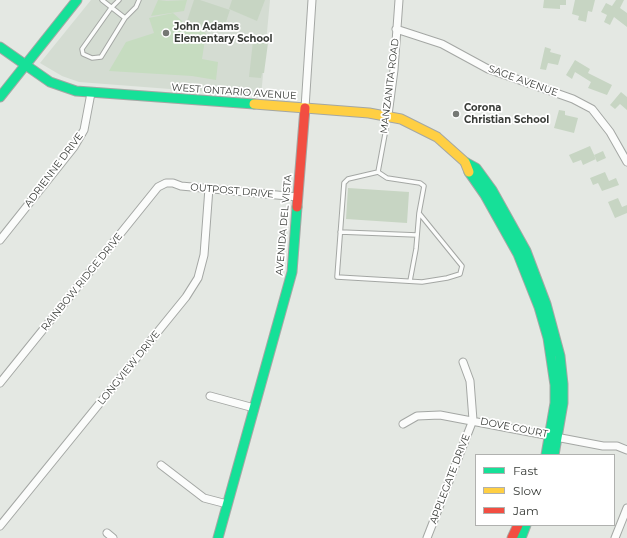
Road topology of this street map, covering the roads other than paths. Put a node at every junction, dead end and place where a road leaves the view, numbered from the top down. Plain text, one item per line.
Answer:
1 (77, 0) edge
2 (102, 0) edge
3 (119, 0) edge
4 (139, 0) edge
5 (312, 0) edge
6 (399, 0) edge
7 (111, 8) junction
8 (125, 18) junction
9 (396, 29) junction
10 (0, 47) edge
11 (26, 64) junction
12 (91, 93) junction
13 (0, 97) edge
14 (304, 108) junction
15 (388, 115) junction
16 (627, 162) edge
17 (378, 172) junction
18 (166, 183) joint
19 (209, 188) junction
20 (298, 197) junction
21 (419, 213) junction
22 (340, 232) junction
23 (417, 235) junction
24 (0, 240) edge
25 (410, 281) junction
26 (463, 362) dead end
27 (0, 383) edge
28 (210, 396) dead end
29 (254, 408) junction
30 (473, 420) junction
31 (403, 424) dead end
32 (554, 436) junction
33 (627, 450) edge
34 (546, 454) edge
35 (554, 454) edge
36 (161, 465) dead end
37 (227, 504) junction
38 (627, 508) edge
39 (0, 526) edge
40 (518, 526) edge
41 (526, 526) edge
42 (107, 533) dead end
43 (113, 538) edge
44 (218, 538) edge
45 (427, 538) edge
46 (512, 538) edge
47 (521, 538) edge
48 (615, 538) edge

1 - 11 main road
2 - 7 lane
3 - 7 lane
4 - 8 lane
5 - 14 street, AVENIDA DEL VISTA
6 - 9 street, MANZANITA ROAD
7 - 8 lane
7 - 8 lane
9 - 15 street, MANZANITA ROAD
9 - 16 street, SAGE AVENUE
10 - 11 main road, WEST ONTARIO AVENUE
11 - 12 main road, WEST ONTARIO AVENUE
11 - 13 main road
12 - 14 main road, WEST ONTARIO AVENUE
12 - 24 street, ADRIENNE DRIVE
14 - 15 main road, WEST ONTARIO AVENUE
14 - 20 main road, AVENIDA DEL VISTA
15 - 17 lane, MANZANITA ROAD
15 - 32 main road, WEST ONTARIO AVENUE
17 - 21 lane
17 - 22 lane
18 - 19 street, OUTPOST DRIVE
18 - 27 street, RAINBOW RIDGE DRIVE
19 - 20 street, OUTPOST DRIVE
19 - 39 street, LONGVIEW DRIVE
20 - 29 main road, AVENIDA DEL VISTA
21 - 23 lane
21 - 25 lane
22 - 23 lane
22 - 25 lane
23 - 25 lane
26 - 30 street
28 - 29 street
29 - 37 main road, AVENIDA DEL VISTA
30 - 31 street, DOVE COURT
30 - 32 street, DOVE COURT
30 - 45 street, APPLEGATE DRIVE
32 - 33 street, DOVE COURT
32 - 34 main road, WEST ONTARIO AVENUE
32 - 35 main road, WEST ONTARIO AVENUE
36 - 37 street
37 - 44 main road, AVENIDA DEL VISTA
38 - 48 street
40 - 46 main road
41 - 47 main road
42 - 43 street

